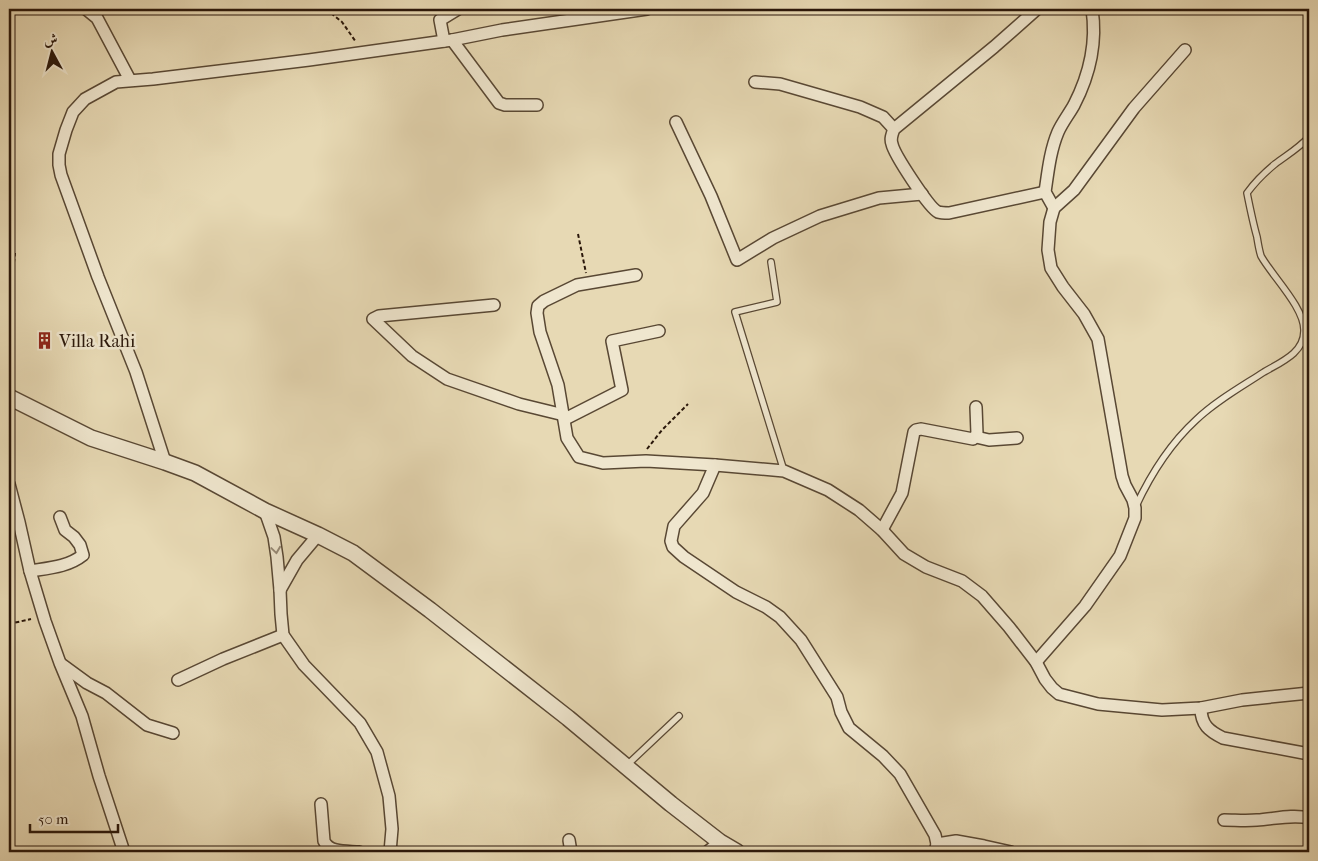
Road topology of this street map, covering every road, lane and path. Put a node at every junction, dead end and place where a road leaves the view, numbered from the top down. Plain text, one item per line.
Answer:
1 (86, 9) edge
2 (326, 9) edge
3 (458, 9) edge
4 (647, 9) edge
5 (1037, 9) edge
6 (1092, 9) edge
7 (448, 40) junction
8 (1185, 50) dead end
9 (366, 52) junction
10 (130, 80) junction
11 (755, 82) dead end
12 (537, 105) dead end
13 (676, 122) dead end
14 (894, 129) junction
15 (1309, 136) edge
16 (1045, 192) junction
17 (922, 194) junction
18 (1054, 208) junction
19 (578, 234) dead end
20 (15, 253) dead end
21 (771, 262) dead end
22 (636, 275) dead end
23 (588, 283) junction
24 (494, 305) dead end
25 (9, 308) edge
26 (659, 331) dead end
27 (9, 397) edge
28 (688, 404) dead end
29 (976, 407) dead end
30 (564, 417) junction
31 (976, 437) junction
32 (1017, 438) dead end
33 (165, 462) junction
34 (635, 462) junction
35 (714, 465) junction
36 (784, 471) junction
37 (9, 484) edge
38 (1135, 508) junction
39 (265, 511) junction
40 (60, 517) dead end
41 (882, 530) junction
42 (318, 535) junction
43 (30, 571) junction
44 (280, 590) junction
45 (43, 616) junction
46 (9, 624) edge
47 (283, 635) junction
48 (1036, 662) junction
49 (60, 663) junction
50 (178, 680) dead end
51 (1309, 693) edge
52 (1201, 708) junction
53 (679, 716) dead end
54 (173, 733) dead end
55 (1309, 754) edge
56 (626, 766) junction
57 (320, 804) dead end
58 (1309, 818) edge
59 (1224, 820) dead end
60 (569, 840) dead end
61 (720, 842) junction
62 (936, 848) edge
63 (124, 852) edge
64 (359, 852) edge
65 (390, 852) edge
66 (571, 852) edge
67 (706, 852) edge
68 (737, 852) edge
69 (1011, 852) edge

1 - 10 street
2 - 9 path
3 - 7 street
4 - 7 street
5 - 14 street
6 - 16 street
7 - 9 street
7 - 12 street
8 - 18 street
9 - 10 street
10 - 33 street
11 - 14 street
13 - 17 street
14 - 17 street
15 - 38 lane
16 - 17 street
16 - 18 street
18 - 38 street
19 - 23 path
20 - 25 path
21 - 36 lane
22 - 23 street
23 - 30 street
24 - 30 street
26 - 30 street
27 - 33 street
28 - 34 path
29 - 31 street
30 - 34 street
31 - 32 street
31 - 41 street
33 - 39 street
34 - 35 street
35 - 36 street
35 - 62 street
36 - 41 street
37 - 43 street
38 - 48 street
39 - 42 street
39 -> 44 street
40 - 43 street
41 - 48 street
42 - 44 street
42 - 56 street
43 - 45 street
44 - 47 street
45 - 46 path
45 - 49 street
47 - 50 street
47 - 65 street
48 - 52 street
49 - 54 street
49 - 63 street
51 - 52 street
52 - 55 street
53 - 56 lane
56 - 61 street
57 - 64 street
58 - 59 street
60 - 66 street
61 - 67 street
61 - 68 street
62 - 69 street

